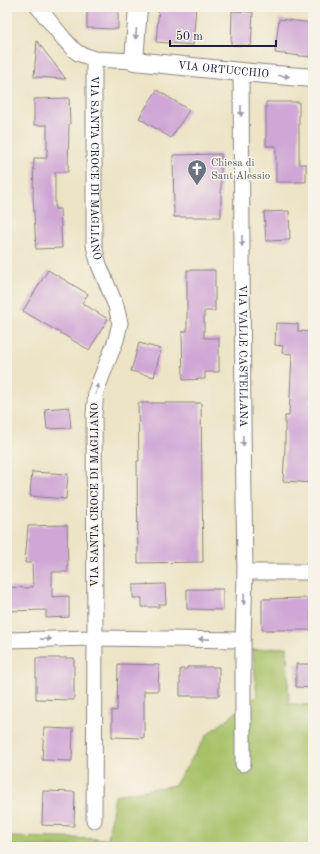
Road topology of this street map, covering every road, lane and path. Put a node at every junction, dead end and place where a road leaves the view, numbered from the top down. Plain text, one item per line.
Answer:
1 (38, 7) edge
2 (138, 7) edge
3 (94, 59) junction
4 (134, 61) junction
5 (241, 72) junction
6 (313, 78) edge
7 (245, 572) junction
8 (313, 572) edge
9 (96, 638) junction
10 (7, 640) edge
11 (243, 640) junction
12 (243, 764) dead end
13 (94, 820) dead end

1 - 3 street
2 -> 4 street
3 - 4 street
9 -> 3 street, VIA SANTA CROCE DI MAGLIANO
4 - 5 street, VIA ORTUCCHIO
5 -> 6 street, VIA ORTUCCHIO
5 -> 7 street, VIA VALLE CASTELLANA
7 - 8 street
7 -> 11 street, VIA VALLE CASTELLANA
10 -> 9 street
11 -> 9 street
9 - 13 street, VIA SANTA CROCE DI MAGLIANO
11 - 12 street, VIA VALLE CASTELLANA

